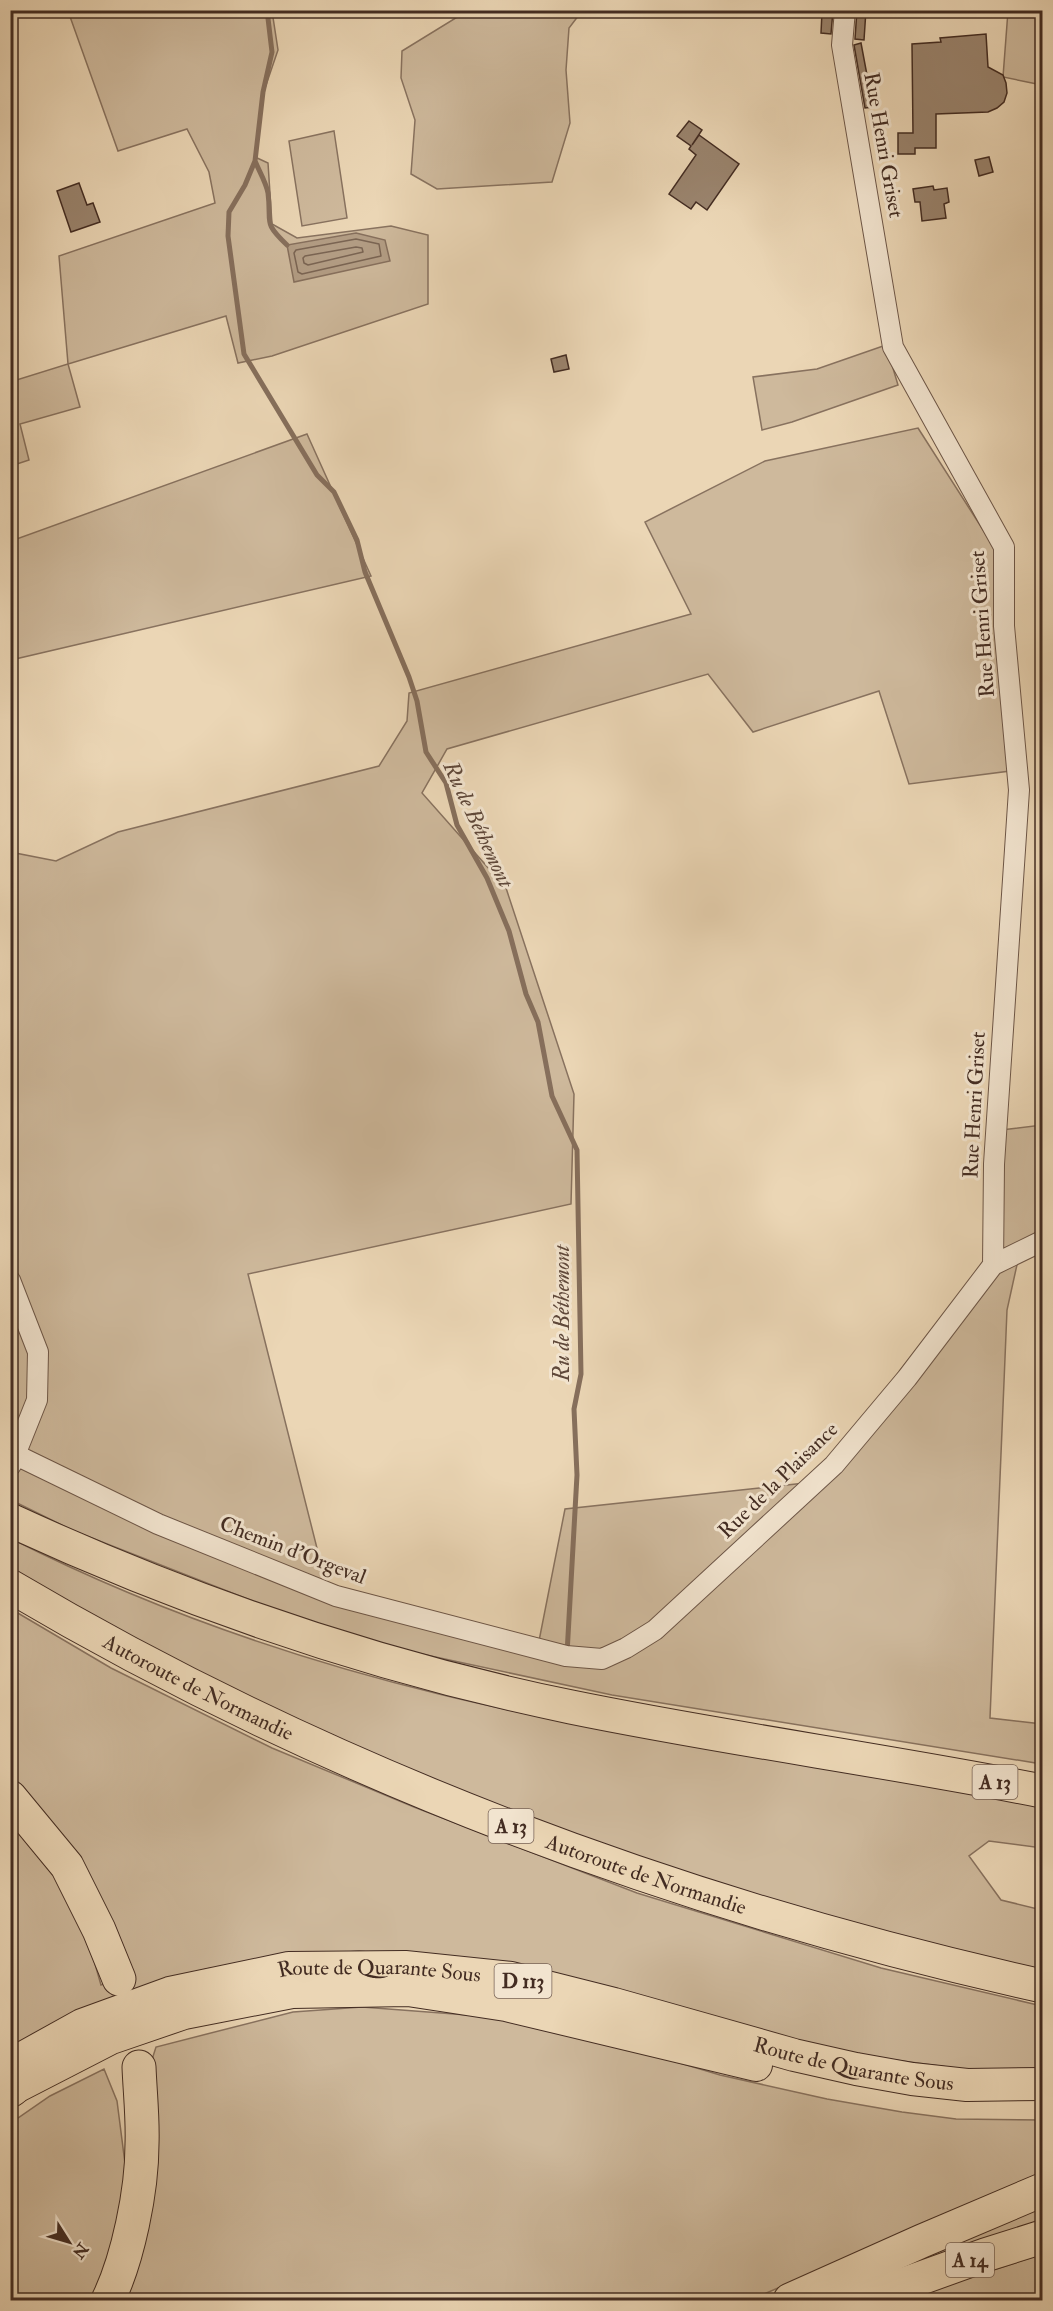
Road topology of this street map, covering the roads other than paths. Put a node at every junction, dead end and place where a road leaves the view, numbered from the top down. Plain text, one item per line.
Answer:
1 (844, 10) edge
2 (1042, 1241) edge
3 (993, 1265) junction
4 (10, 1280) edge
5 (13, 1460) edge
6 (10, 1520) edge
7 (10, 1586) edge
8 (566, 1656) joint
9 (948, 1773) junction
10 (1042, 1776) edge
11 (1042, 1791) edge
12 (10, 1797) edge
13 (119, 1980) dead end
14 (1042, 1986) edge
15 (139, 2067) dead end
16 (11, 2084) edge
17 (1042, 2084) edge
18 (1042, 2104) edge
19 (1042, 2190) edge
20 (1042, 2237) edge
21 (108, 2301) edge
22 (790, 2301) edge
23 (860, 2301) edge

1 - 3 street, Rue Henri Griset
2 - 3 street, Rue de la Plaisance
3 - 8 street, Rue de la Plaisance
4 - 5 street
5 - 8 street, Chemin d'Orgeval
6 - 9 highway, A 13
7 - 14 highway, Autoroute de Normandie / A 13
9 - 10 highway
9 - 11 highway, A 13
12 - 13 highway
15 - 21 highway
16 - 17 main road, Route de Quarante Sous / D 113
16 - 18 main road, Route de Quarante Sous / D 113
19 - 22 highway, A 14
20 - 23 highway, A 14

